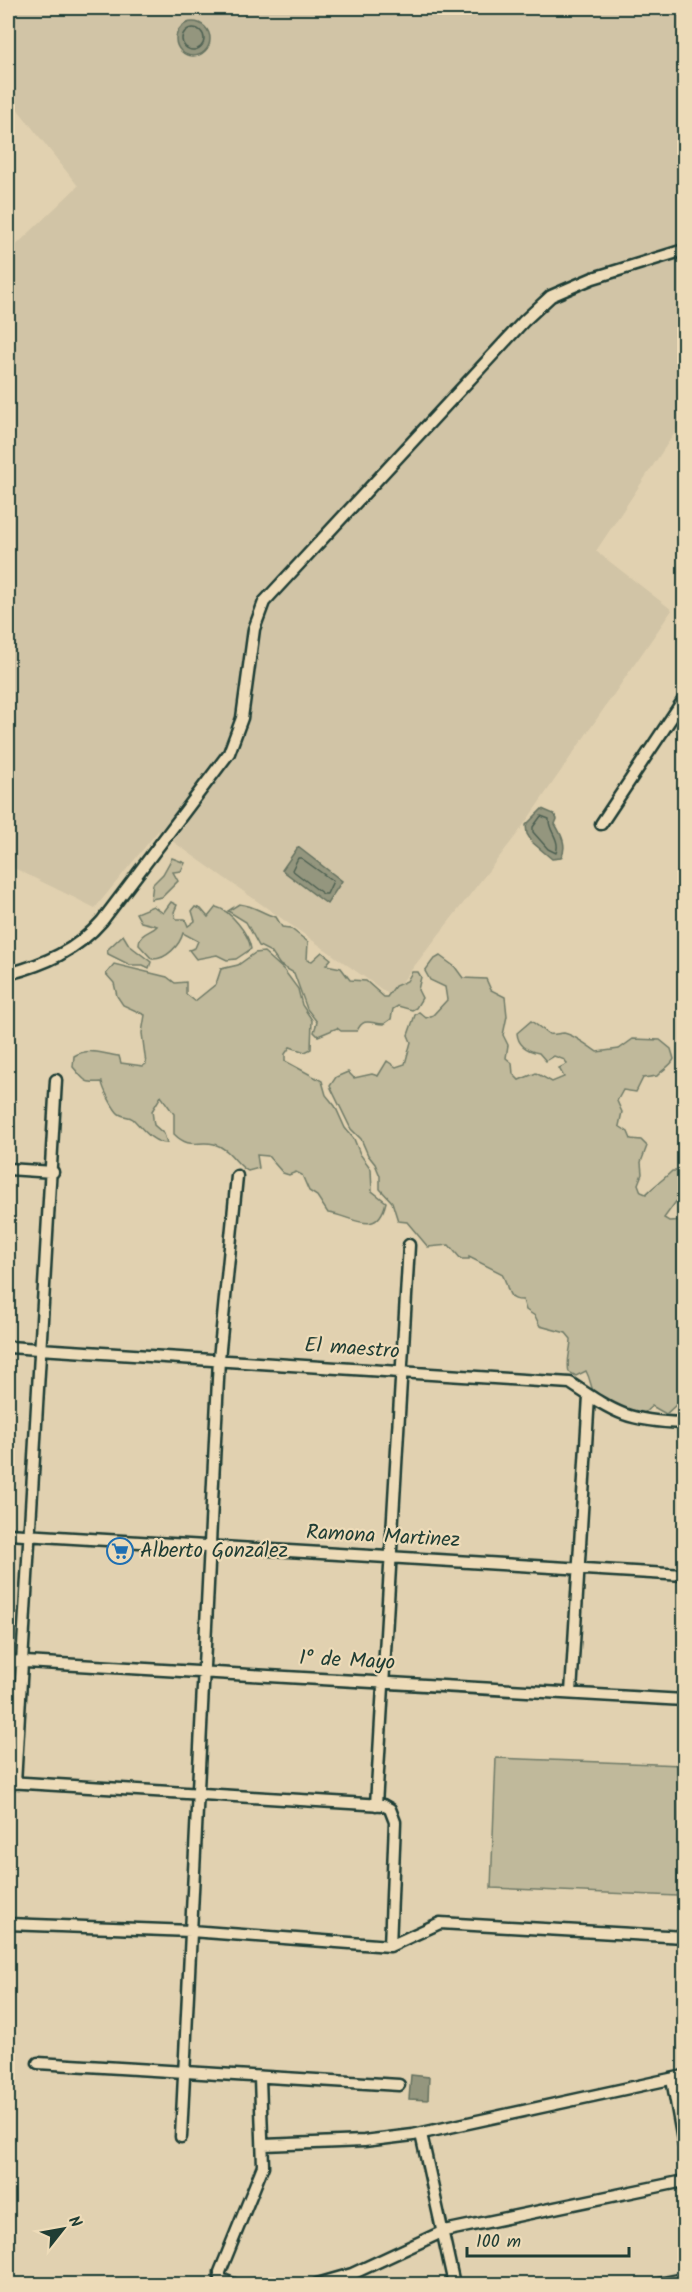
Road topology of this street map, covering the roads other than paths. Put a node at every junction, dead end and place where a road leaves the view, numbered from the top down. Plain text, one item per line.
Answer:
1 (684, 250) edge
2 (684, 699) edge
3 (601, 824) dead end
4 (8, 974) edge
5 (57, 1080) dead end
6 (8, 1168) edge
7 (53, 1172) junction
8 (237, 1176) dead end
9 (409, 1245) dead end
10 (8, 1347) edge
11 (41, 1349) junction
12 (219, 1359) junction
13 (401, 1371) junction
14 (588, 1396) junction
15 (684, 1423) edge
16 (8, 1534) edge
17 (30, 1535) junction
18 (209, 1546) junction
19 (390, 1557) junction
20 (579, 1569) junction
21 (684, 1575) edge
22 (8, 1661) edge
23 (22, 1662) junction
24 (203, 1672) junction
25 (383, 1683) junction
26 (571, 1693) junction
27 (684, 1700) edge
28 (11, 1783) edge
29 (198, 1793) junction
30 (376, 1805) junction
31 (8, 1924) edge
32 (191, 1931) junction
33 (684, 1937) edge
34 (390, 1946) junction
35 (38, 2063) dead end
36 (184, 2073) junction
37 (684, 2076) edge
38 (260, 2078) junction
39 (672, 2079) junction
40 (399, 2085) dead end
41 (421, 2134) junction
42 (181, 2137) dead end
43 (264, 2145) junction
44 (684, 2146) edge
45 (684, 2181) edge
46 (444, 2231) junction
47 (684, 2279) edge
48 (216, 2282) edge
49 (234, 2284) edge
50 (317, 2284) edge
51 (454, 2284) edge
52 (658, 2284) edge

1 - 4 street
2 - 3 street
5 - 7 street
6 - 7 street
7 - 11 street
8 - 12 street
9 - 13 street
10 - 11 street, El maestro
11 - 12 street, El maestro
11 - 17 street
12 - 13 street, El maestro
12 - 18 street
13 - 14 street, El maestro
13 - 19 street
14 - 15 street, El maestro
14 - 20 street
16 - 17 street, Ramona Martinez
17 - 18 street, Ramona Martinez
17 - 23 street
18 - 19 street, Ramona Martinez
18 - 24 street
19 - 20 street, Ramona Martinez
19 - 25 street
20 - 21 street, Ramona Martinez
20 - 26 street
22 - 23 street, 1° de Mayo
23 - 24 street, 1° de Mayo
23 - 28 street
24 - 25 street, 1° de Mayo
24 - 29 street
25 - 26 street, 1° de Mayo
25 - 30 street
26 - 27 street, 1° de Mayo
28 - 29 street
29 - 30 street
29 - 32 street
30 - 34 street
31 - 32 street
32 - 34 street
32 - 36 street
33 - 34 street
35 - 36 street
36 - 38 street
36 - 42 street
37 - 39 street
38 - 40 street
38 - 43 street
39 - 41 street
39 - 44 street
41 - 43 street
41 - 46 street
43 - 48 street
45 - 46 street
46 - 50 street
46 - 51 street
47 - 52 street
48 - 49 street

